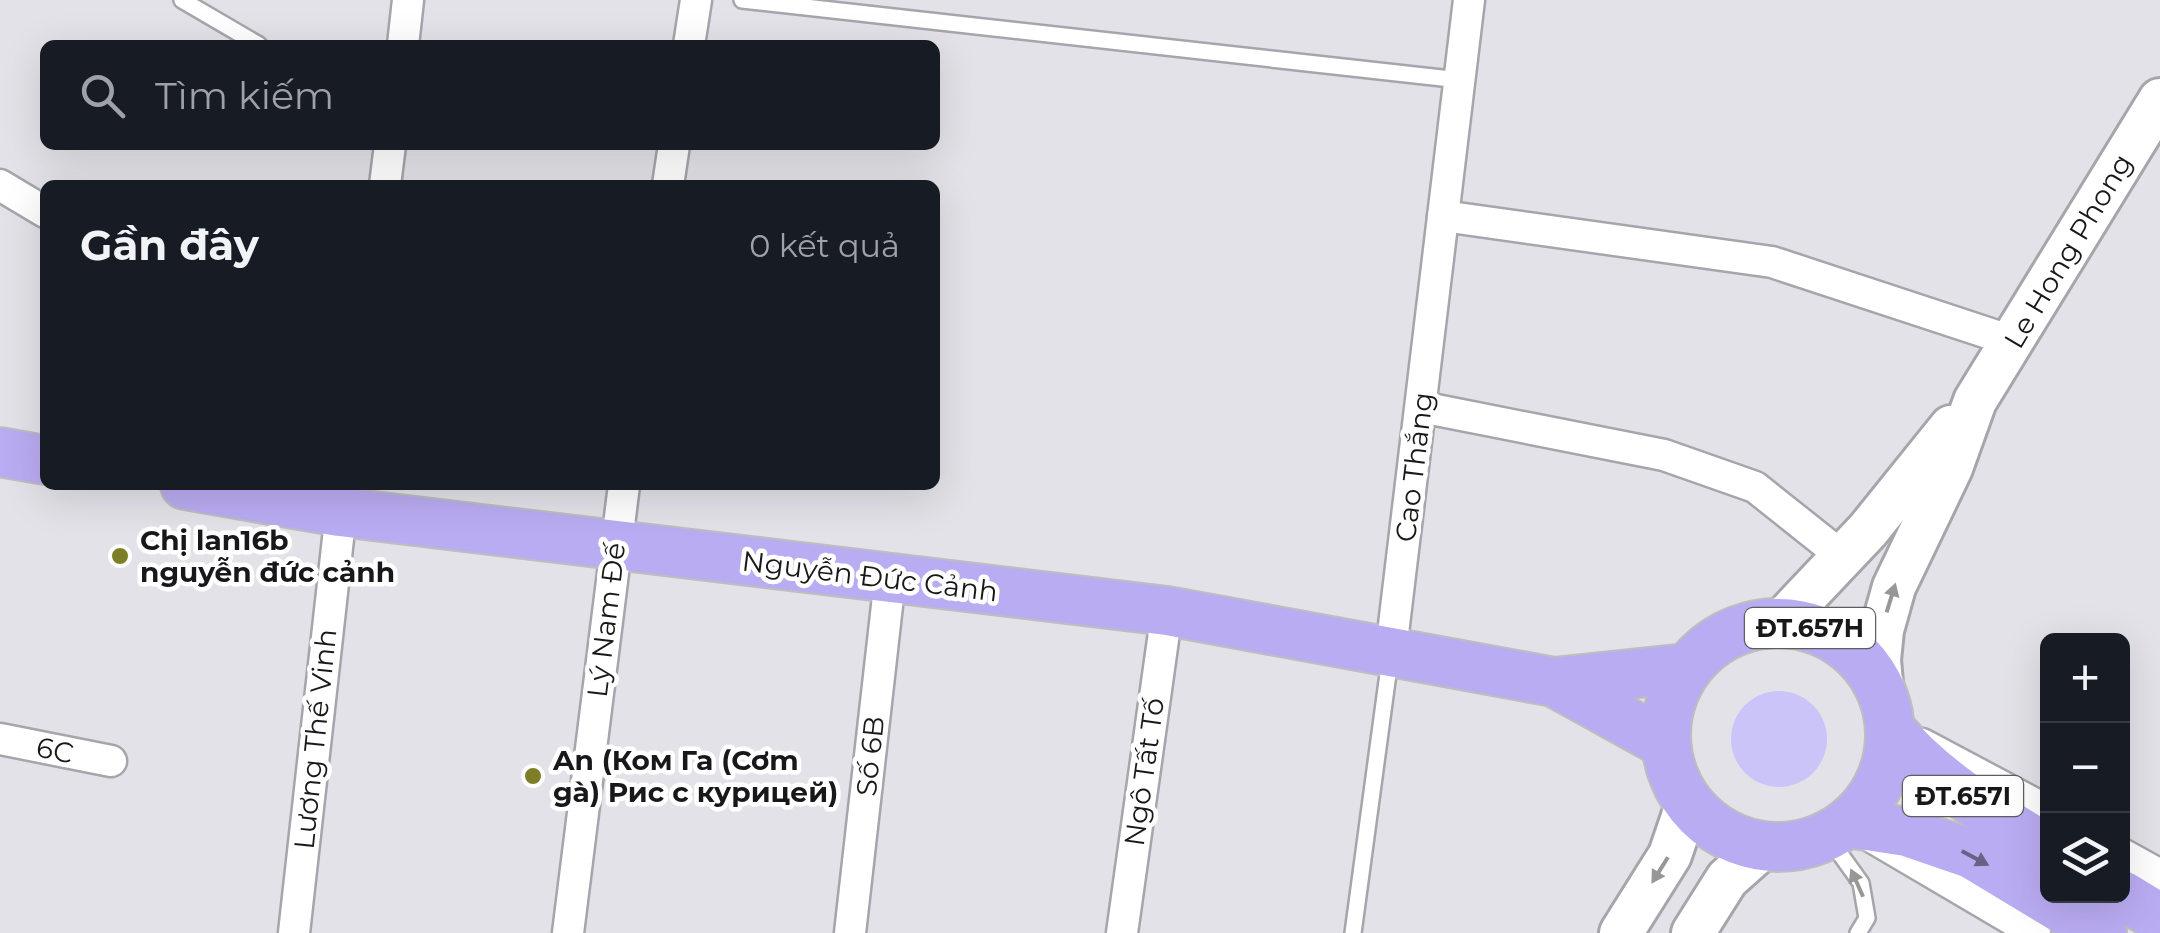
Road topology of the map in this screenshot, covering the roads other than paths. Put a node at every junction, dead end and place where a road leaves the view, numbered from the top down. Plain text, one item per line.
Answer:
1 (182, 0) edge
2 (408, 0) edge
3 (696, 0) edge
4 (742, 0) edge
5 (1469, 0) edge
6 (250, 40) edge
7 (404, 40) edge
8 (690, 40) edge
9 (1460, 80) junction
10 (2160, 100) edge
11 (389, 150) edge
12 (673, 150) edge
13 (386, 180) edge
14 (669, 180) edge
15 (0, 185) edge
16 (40, 209) edge
17 (1444, 216) junction
18 (2012, 341) junction
19 (1976, 401) junction
20 (1421, 407) junction
21 (0, 452) edge
22 (40, 459) edge
23 (241, 490) edge
24 (623, 490) edge
25 (342, 499) edge
26 (615, 545) junction
27 (1843, 557) junction
28 (890, 579) junction
29 (1166, 611) junction
30 (1781, 622) junction
31 (1391, 650) junction
32 (1688, 668) junction
33 (1554, 682) junction
34 (1886, 712) junction
35 (0, 738) edge
36 (1666, 744) junction
37 (111, 761) dead end
38 (1688, 802) junction
39 (2040, 806) edge
40 (1838, 830) junction
41 (2040, 844) edge
42 (1763, 847) junction
43 (2130, 858) edge
44 (2160, 875) edge
45 (2130, 900) edge
46 (2160, 918) edge
47 (1698, 932) edge
48 (294, 933) edge
49 (568, 933) edge
50 (850, 933) edge
51 (1122, 933) edge
52 (1353, 933) edge
53 (1622, 933) edge
54 (1858, 933) edge
55 (2035, 933) edge
56 (2102, 933) edge

1 - 6 lane
2 - 7 street
3 - 8 street
4 - 9 lane
5 - 9 street, Cao Thắng
9 - 17 street, Cao Thắng
10 - 18 main road, Le Hong Phong / ĐT.657H
11 - 13 street
12 - 14 street
15 - 16 street
17 - 18 street
17 - 20 street, Cao Thắng
18 - 19 main road, Le Hong Phong / ĐT.657H
19 - 27 main road, Le Hong Phong / ĐT.657H
34 -> 19 main road, Le Hong Phong / ĐT.657H
20 - 27 street
20 - 31 street, Cao Thắng
21 - 22 main road
23 - 25 main road, Nguyễn Đức Cảnh
24 - 26 street, Lý Nam Đế
25 - 26 main road, Nguyễn Đức Cảnh
25 - 48 street, Lương Thế Vinh
26 - 28 main road, Nguyễn Đức Cảnh
26 - 49 street, Lý Nam Đế
27 - 30 main road, Le Hong Phong / ĐT.657H
28 - 29 main road, Nguyễn Đức Cảnh
28 - 50 street, Số 6B
29 - 31 main road, Nguyễn Đức Cảnh
29 - 51 street, Ngô Tất Tố
30 - 32 main road, ĐT.657H
30 - 34 main road, ĐT.657H
31 - 33 main road, Nguyễn Đức Cảnh
31 - 52 lane, Cao Thắng
32 - 33 main road, Nguyễn Đức Cảnh
32 - 36 main road, ĐT.657H
33 - 36 main road, Nguyễn Đức Cảnh
34 - 39 street
34 - 40 main road, ĐT.657H
34 - 41 main road, ĐT.657I
35 - 37 street, 6C
36 - 38 main road, ĐT.657H
38 - 42 main road, ĐT.657H
38 -> 53 main road
40 - 42 main road, ĐT.657H
54 -> 40 lane
40 - 55 street
40 -> 56 main road, ĐT.657I
42 - 47 main road
43 - 44 street
45 - 46 main road

